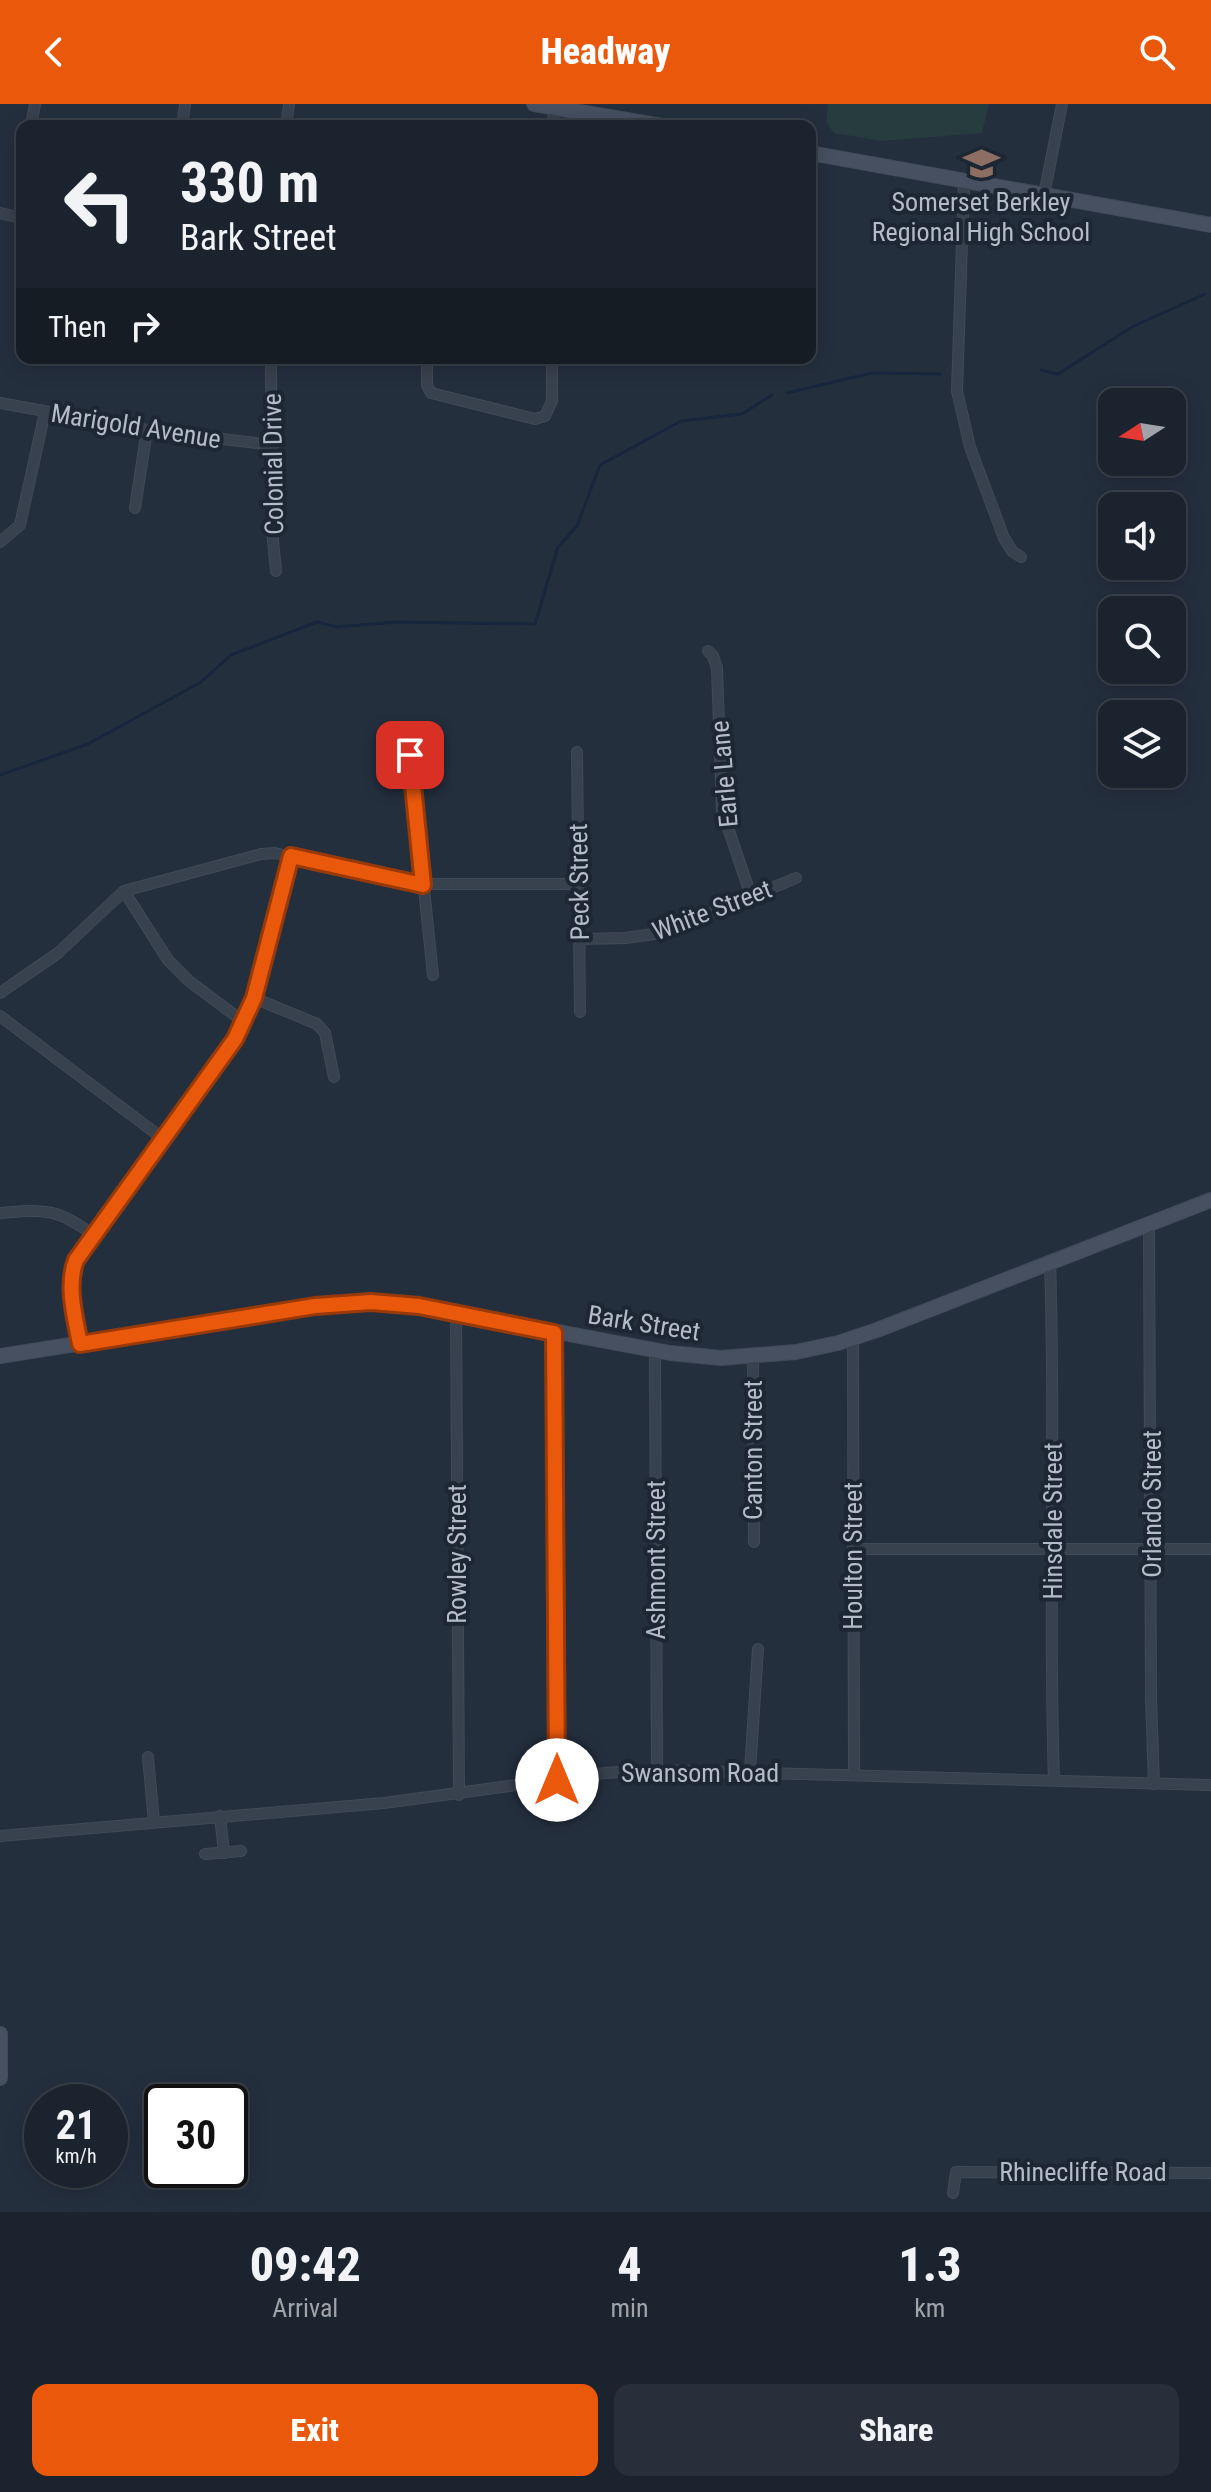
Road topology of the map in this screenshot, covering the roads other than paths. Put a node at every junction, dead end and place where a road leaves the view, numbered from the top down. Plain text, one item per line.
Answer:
1 (534, 104) edge
2 (1062, 104) edge
3 (555, 108) junction
4 (553, 120) edge
5 (626, 120) edge
6 (816, 154) edge
7 (964, 182) junction
8 (1044, 195) junction
9 (1211, 225) edge
10 (271, 364) edge
11 (427, 364) edge
12 (552, 364) edge
13 (0, 403) edge
14 (45, 412) junction
15 (147, 430) junction
16 (273, 445) junction
17 (135, 508) dead end
18 (0, 542) edge
19 (1021, 557) dead end
20 (276, 571) dead end
21 (708, 651) dead end
22 (577, 752) dead end
23 (410, 755) dead end
24 (291, 856) junction
25 (796, 878) dead end
26 (579, 884) junction
27 (423, 885) junction
28 (124, 891) junction
29 (751, 896) junction
30 (580, 939) junction
31 (433, 975) dead end
32 (0, 993) edge
33 (254, 998) junction
34 (580, 1012) dead end
35 (0, 1016) edge
36 (244, 1022) junction
37 (334, 1077) dead end
38 (162, 1138) junction
39 (1211, 1200) edge
40 (0, 1213) edge
41 (1149, 1224) junction
42 (93, 1235) junction
43 (1050, 1262) junction
44 (456, 1313) junction
45 (554, 1333) junction
46 (853, 1339) junction
47 (80, 1344) junction
48 (655, 1350) junction
49 (0, 1356) edge
50 (753, 1357) junction
51 (754, 1542) dead end
52 (1051, 1548) junction
53 (853, 1549) junction
54 (1152, 1549) junction
55 (1211, 1549) edge
56 (758, 1649) dead end
57 (148, 1757) dead end
58 (657, 1770) junction
59 (750, 1771) junction
60 (854, 1774) junction
61 (557, 1780) junction
62 (1054, 1780) junction
63 (1154, 1784) junction
64 (1211, 1785) edge
65 (459, 1795) junction
66 (220, 1816) junction
67 (154, 1822) junction
68 (0, 1836) edge
69 (241, 1851) dead end
70 (224, 1853) junction
71 (205, 1854) dead end
72 (0, 2034) edge
73 (0, 2078) edge
74 (1211, 2173) edge
75 (953, 2193) dead end

1 - 3 main road
2 - 8 street
3 - 4 street
3 - 5 main road
6 - 7 main road
7 - 8 main road
7 - 19 street
8 - 9 main road
10 - 16 street, Colonial Drive
11 - 12 street
13 - 14 street, Marigold Avenue
14 - 15 street, Marigold Avenue
14 - 18 street
15 - 16 street, Marigold Avenue
15 - 17 street
16 - 20 street, Colonial Drive
21 - 29 street, Earle Lane
22 - 26 street, Peck Street
23 - 27 street
24 - 27 street
24 - 28 street
24 - 33 street
25 - 29 street, White Street
26 - 27 street
26 - 30 street, Peck Street
27 - 31 street
28 - 32 street
28 - 36 street
29 - 30 street, White Street
30 - 34 street, Peck Street
33 - 36 street
33 - 37 street
35 - 38 street
36 - 38 street
38 - 42 street
39 - 41 main road, Bark Street
40 - 42 street
41 - 43 main road, Bark Street
41 - 54 street, Orlando Street
42 - 47 street
43 - 46 main road, Bark Street
43 - 52 street, Hinsdale Street
44 - 45 main road, Bark Street
44 - 47 main road, Bark Street
44 - 65 street, Rowley Street
45 - 48 main road, Bark Street
45 - 61 street
46 - 50 main road, Bark Street
46 - 53 street, Houlton Street
47 - 49 main road, Bark Street
48 - 50 main road, Bark Street
48 - 58 street, Ashmont Street
50 - 51 street, Canton Street
52 - 53 street
52 - 54 street
52 - 62 street, Hinsdale Street
53 - 60 street, Houlton Street
54 - 55 street
54 - 63 street, Orlando Street
56 - 59 street
57 - 67 street
58 - 59 street, Swansom Road
58 - 61 street, Swansom Road
59 - 60 street, Swansom Road
60 - 62 street, Swansom Road
61 - 65 street, Swansom Road
62 - 63 street, Swansom Road
63 - 64 street, Swansom Road
65 - 66 street, Swansom Road
66 - 67 street, Swansom Road
66 - 70 street
67 - 68 street, Swansom Road
69 - 70 street
70 - 71 street
72 - 73 main road
74 - 75 street, Rhinecliffe Road

